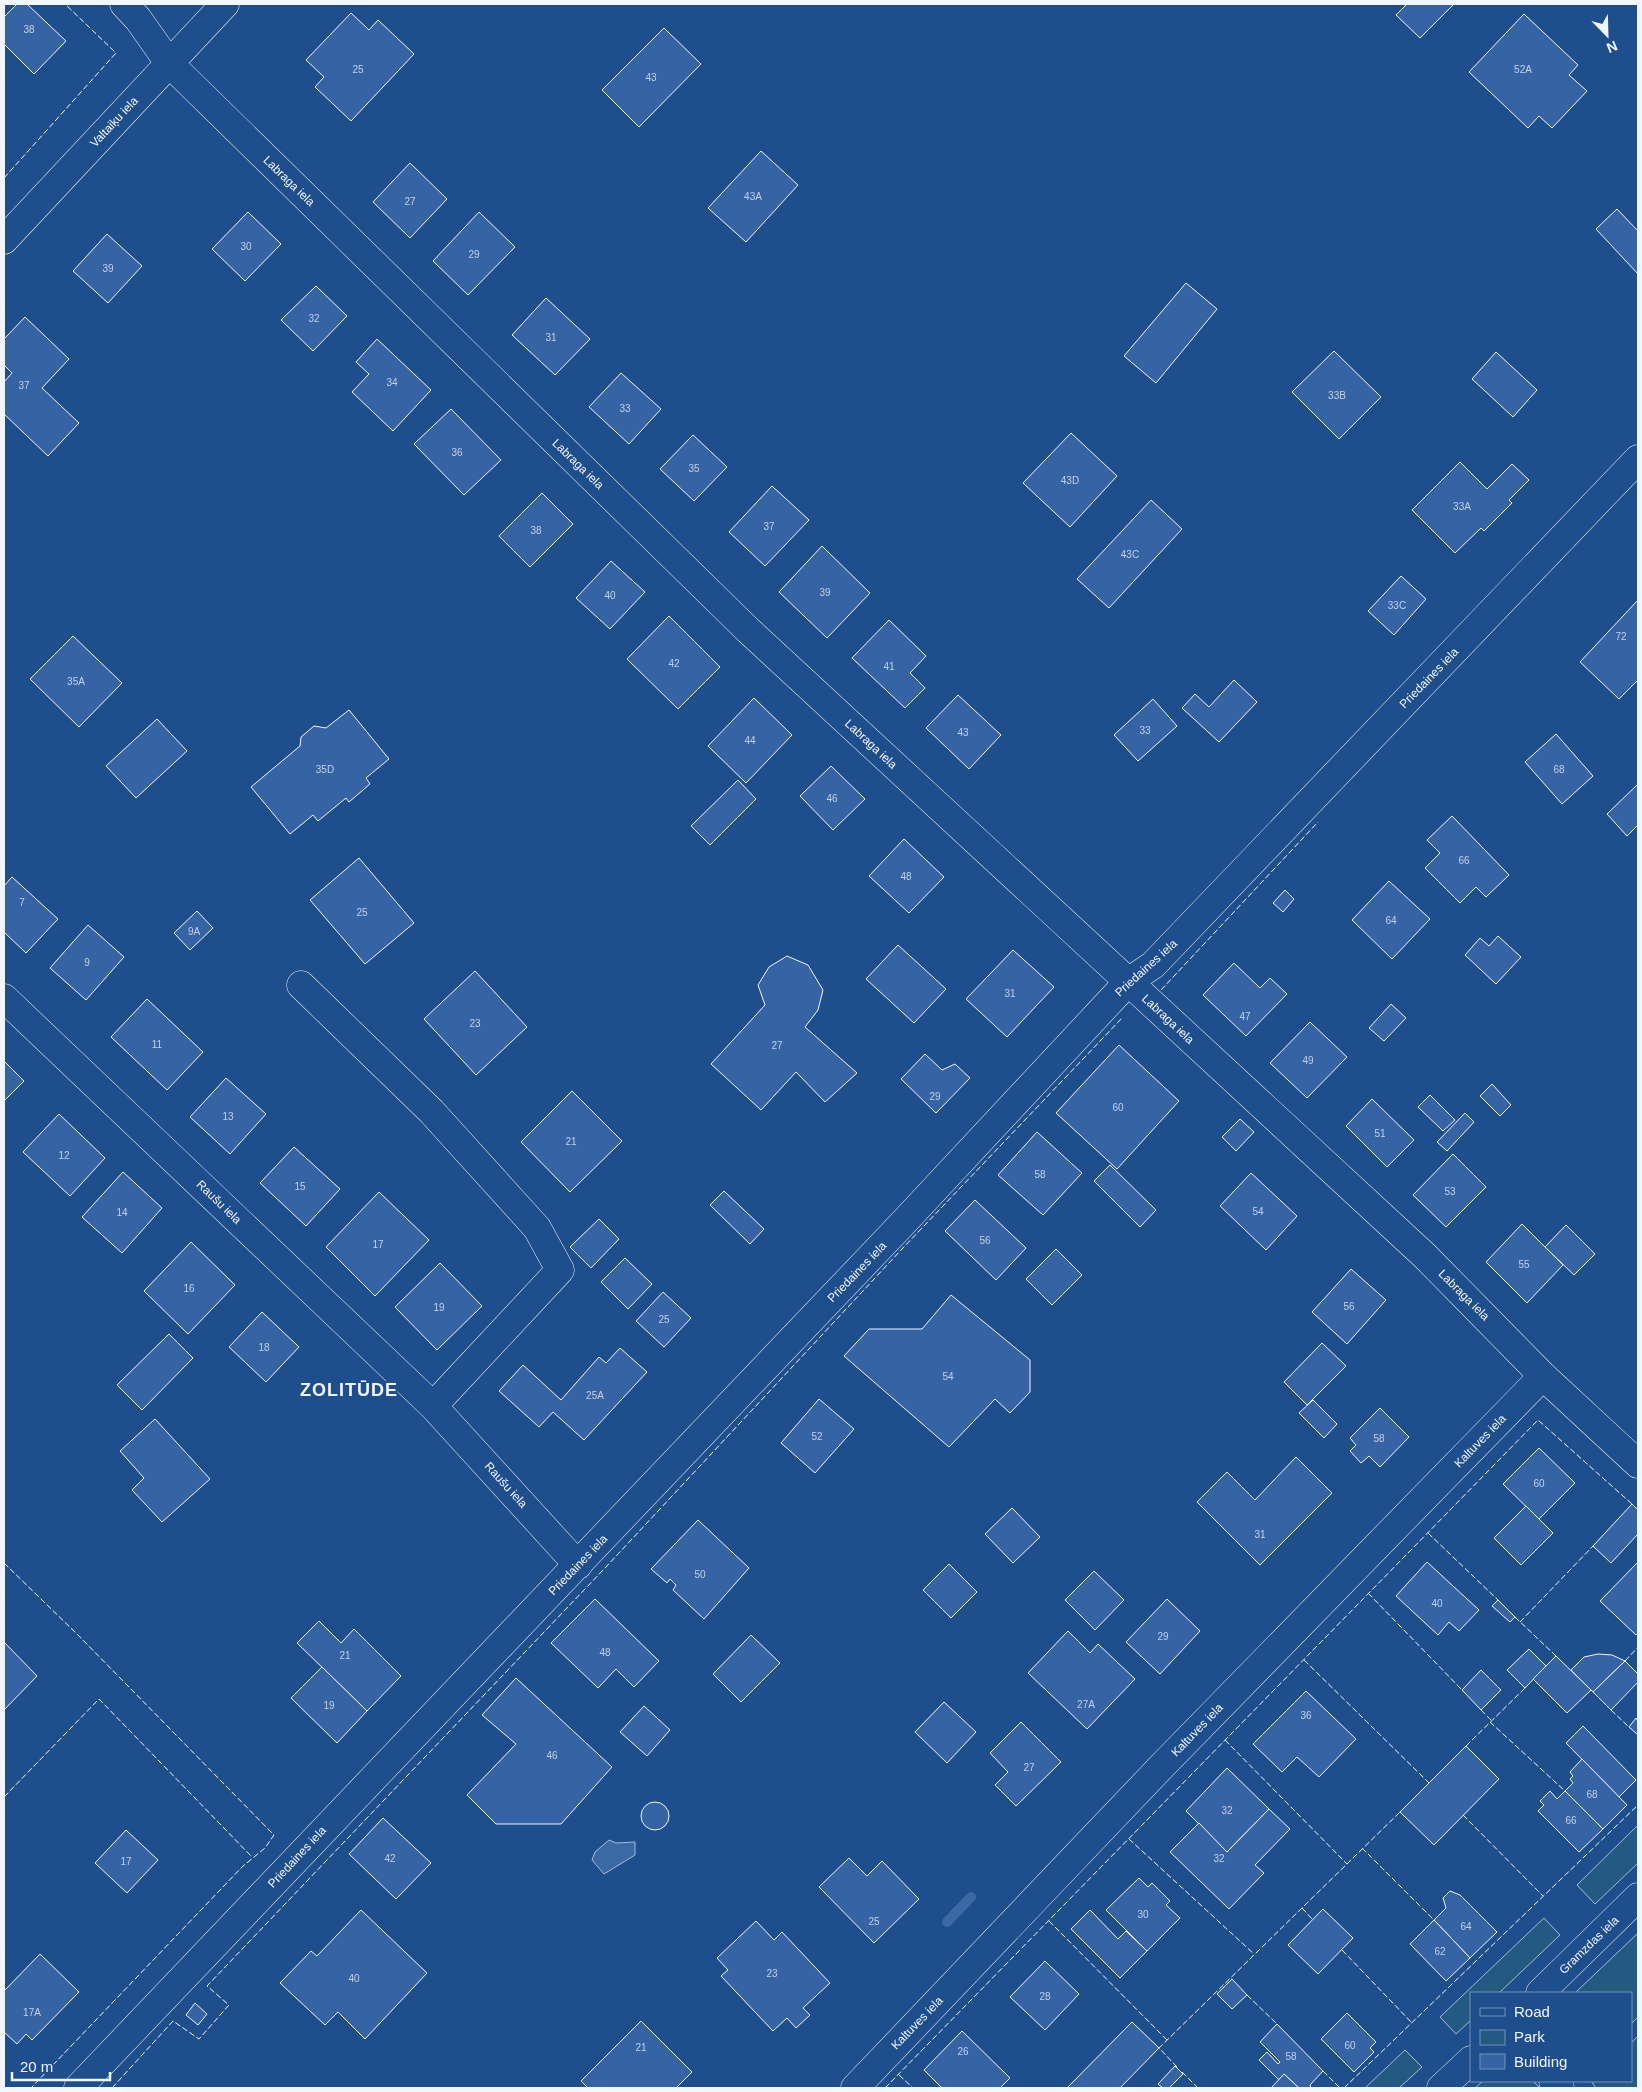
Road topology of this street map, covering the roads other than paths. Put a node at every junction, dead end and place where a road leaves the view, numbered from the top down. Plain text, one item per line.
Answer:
1 (124, 4) edge
2 (224, 4) edge
3 (168, 64) junction
4 (4, 240) edge
5 (1638, 458) edge
6 (1128, 982) junction
7 (301, 985) dead end
8 (4, 998) edge
9 (1543, 1376) junction
10 (433, 1406) junction
11 (1638, 1464) edge
12 (578, 1564) junction
13 (1638, 1897) edge
14 (1541, 1992) edge
15 (1470, 2061) edge
16 (78, 2088) edge
17 (855, 2088) edge
18 (1441, 2088) edge

1 - 3 street, Labraga iela
2 - 3 street, Valtaiķu iela
3 - 4 street, Valtaiķu iela
3 - 6 street, Labraga iela
5 - 6 street, Priedaines iela
6 - 9 street, Labraga iela
6 - 12 street, Priedaines iela
7 - 10 street
8 - 10 street, Raušu iela
9 - 11 street, Labraga iela
9 - 17 street, Kaltuves iela
10 - 12 street, Raušu iela
12 - 16 street, Priedaines iela
13 - 14 street, Gramzdas iela
15 - 18 street

